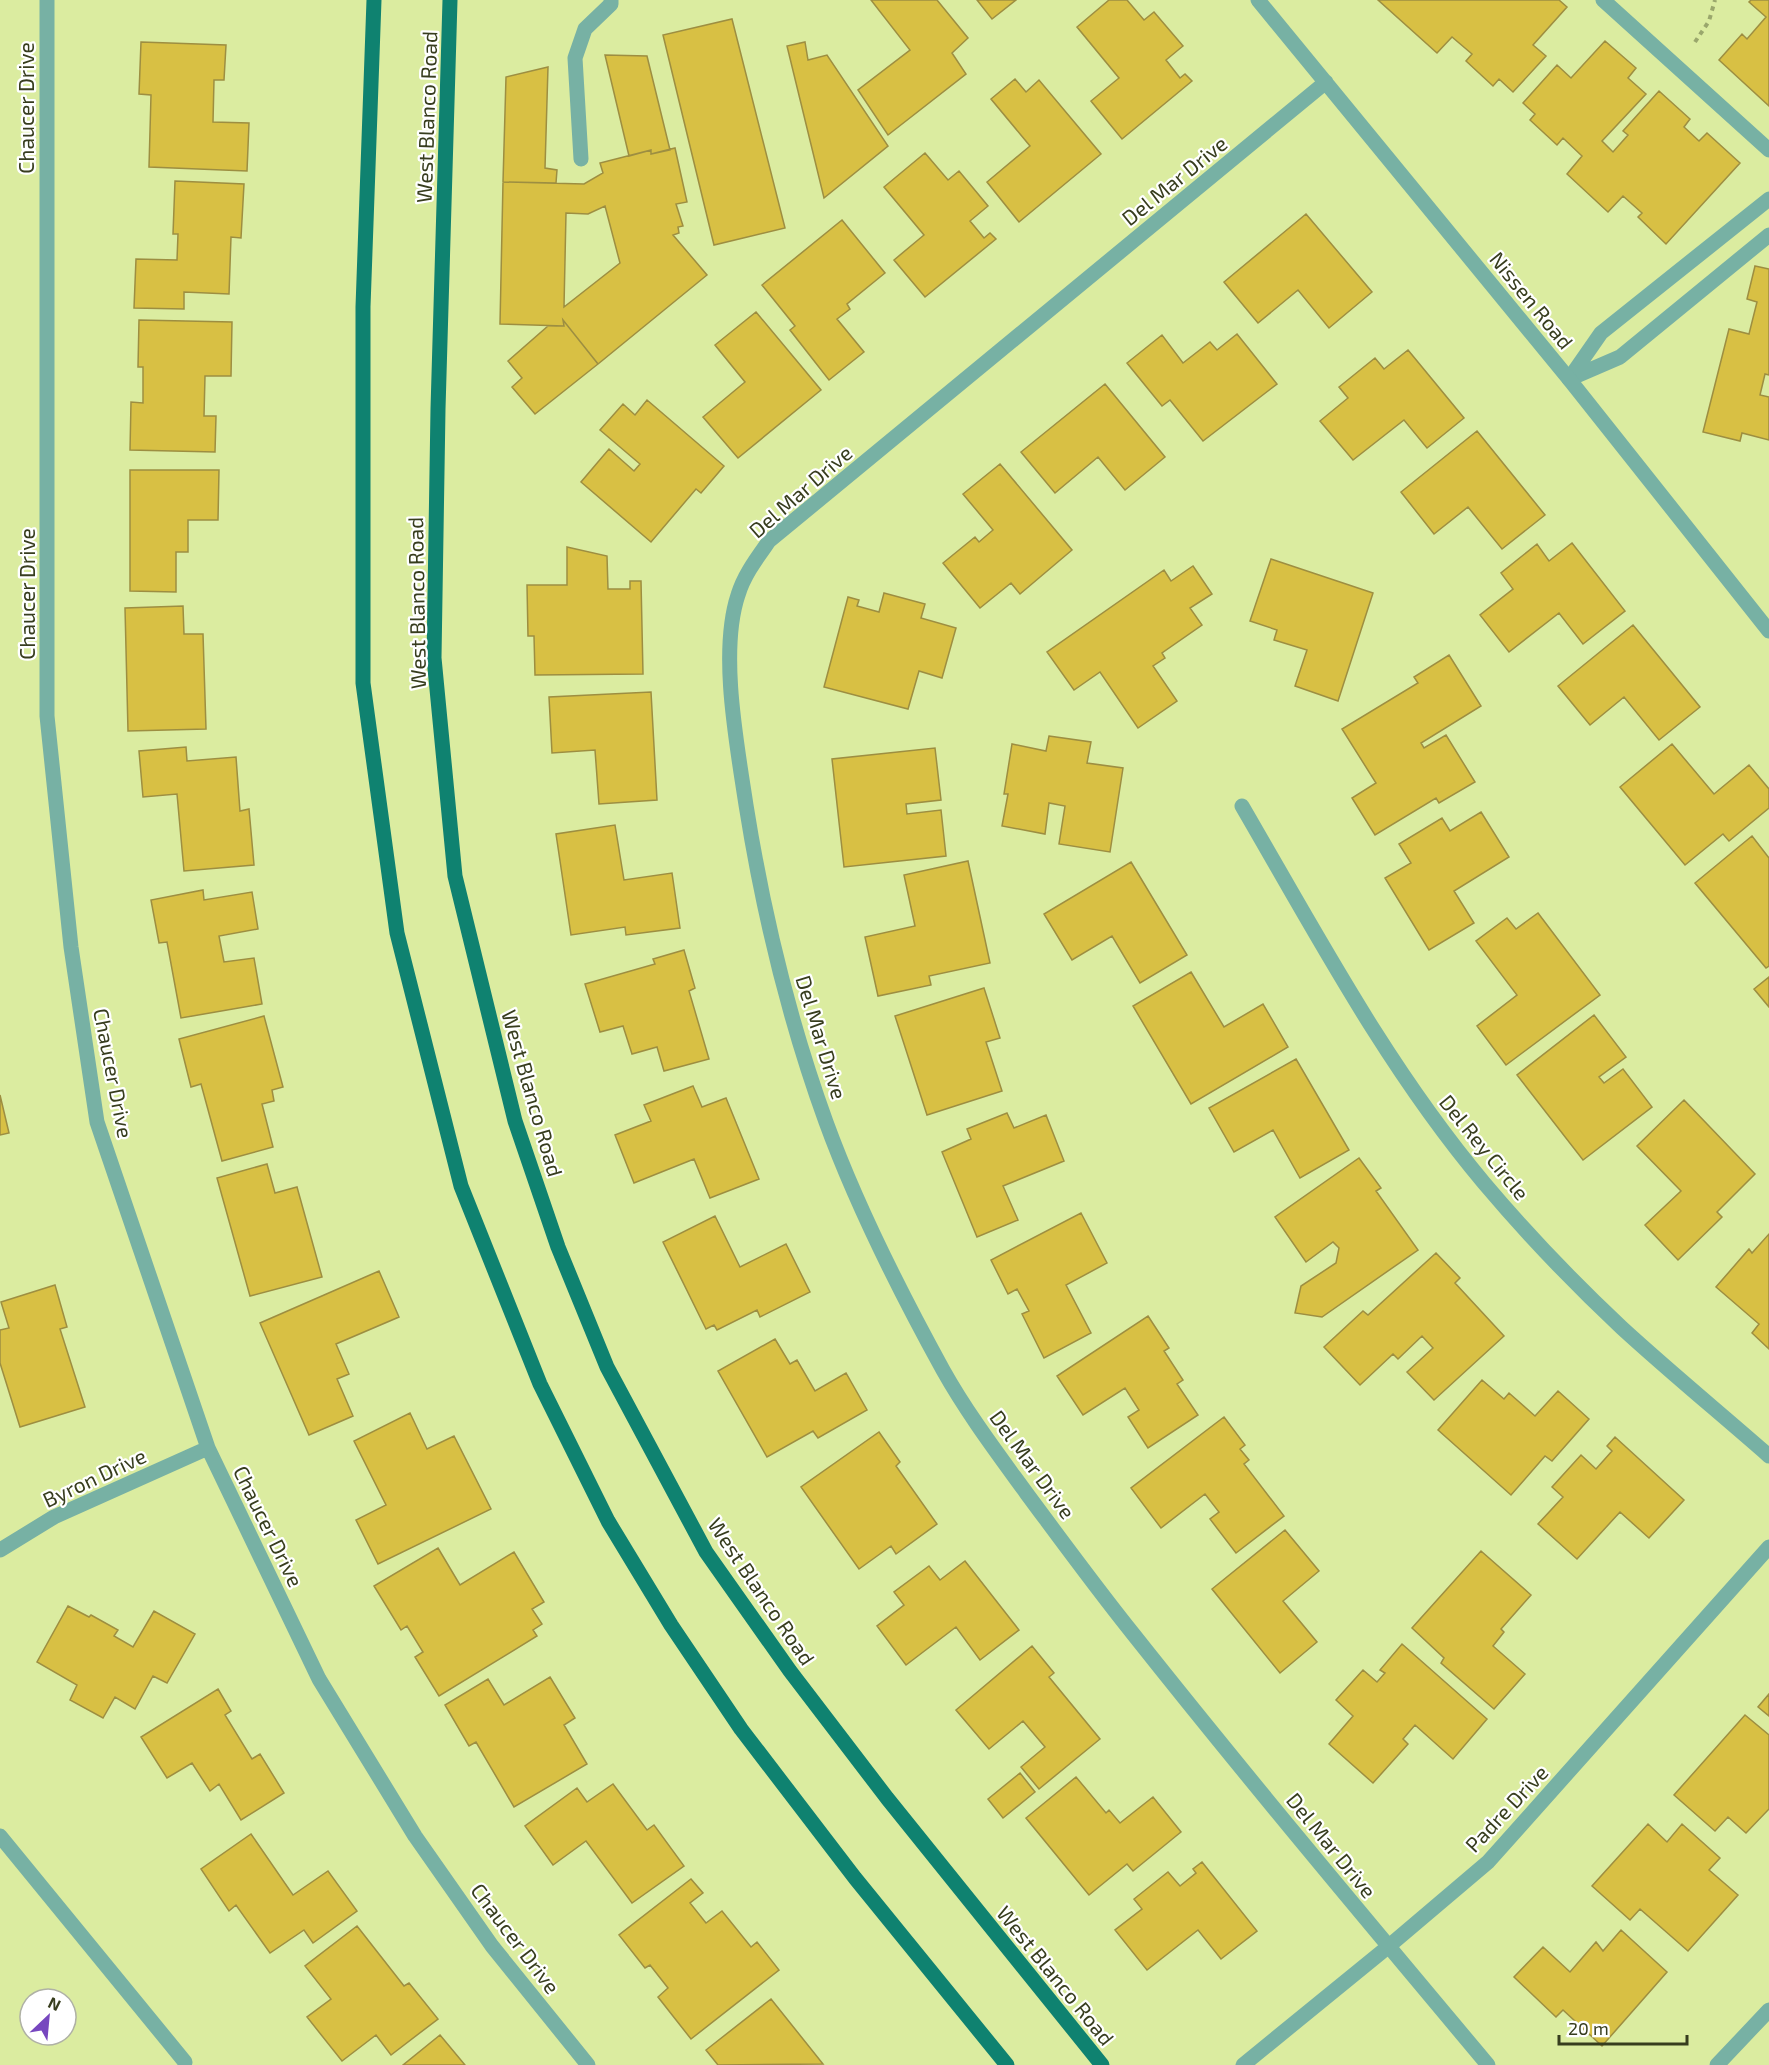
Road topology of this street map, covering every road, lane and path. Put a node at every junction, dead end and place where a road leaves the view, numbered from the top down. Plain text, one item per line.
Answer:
1 (47, 0) edge
2 (374, 0) edge
3 (450, 0) edge
4 (611, 0) edge
5 (1258, 0) edge
6 (1603, 0) edge
7 (1715, 0) edge
8 (1673, 63) junction
9 (1326, 82) junction
10 (1769, 150) edge
11 (581, 159) dead end
12 (1769, 199) edge
13 (1769, 235) edge
14 (1569, 379) junction
15 (1769, 632) edge
16 (1242, 806) dead end
17 (208, 1448) junction
18 (1769, 1456) edge
19 (1769, 1547) edge
20 (0, 1550) edge
21 (0, 1836) edge
22 (1389, 1946) junction
23 (1769, 2010) edge
24 (185, 2062) dead end
25 (588, 2065) edge
26 (1007, 2065) edge
27 (1102, 2065) edge
28 (1243, 2065) edge
29 (1488, 2065) edge
30 (1717, 2065) edge

1 - 17 street, Chaucer Drive
2 - 26 main road
3 - 27 main road, West Blanco Road
4 - 11 street
5 - 9 street, Nissen Road
6 - 8 street
7 - 8 path
8 - 10 street
9 - 14 street, Nissen Road
9 - 22 street, Del Mar Drive
12 - 14 street
13 - 14 street
14 - 15 street, Nissen Road
16 - 18 street, Del Rey Circle
17 - 20 street, Byron Drive
17 - 25 street, Chaucer Drive
19 - 22 street, Padre Drive
21 - 24 street
22 - 28 street, Padre Drive
22 - 29 street, Del Mar Drive
23 - 30 street

